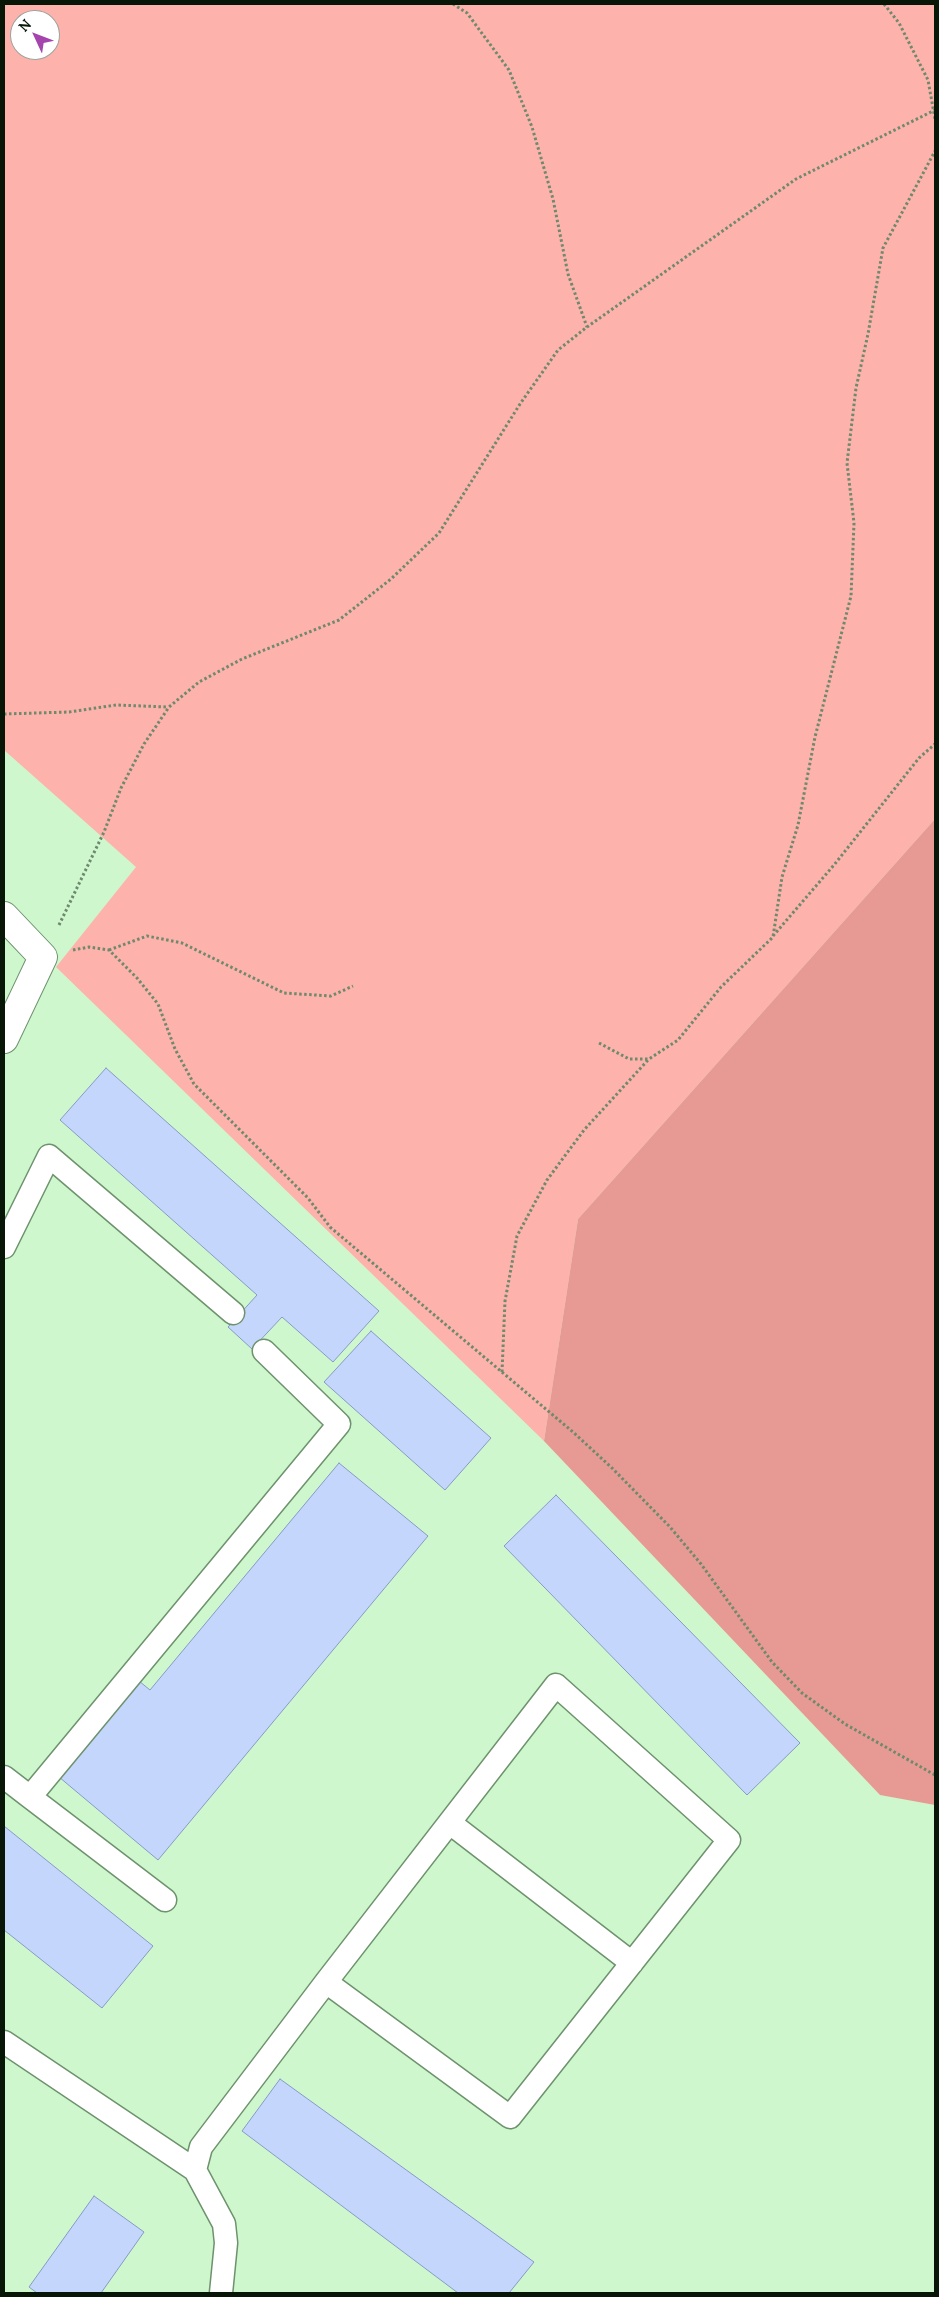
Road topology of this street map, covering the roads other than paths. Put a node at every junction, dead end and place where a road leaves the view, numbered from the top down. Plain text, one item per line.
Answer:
1 (4, 916) edge
2 (4, 1039) edge
3 (4, 1247) edge
4 (233, 1313) dead end
5 (264, 1351) dead end
6 (4, 1777) edge
7 (30, 1797) junction
8 (450, 1823) junction
9 (165, 1900) dead end
10 (632, 1964) junction
11 (326, 1982) junction
12 (4, 2042) edge
13 (195, 2170) junction
14 (221, 2293) edge

1 - 2 street
3 - 4 lane
5 - 7 lane
6 - 7 lane
7 - 9 lane
8 - 10 lane
8 - 10 lane
8 - 11 lane
10 - 11 lane
11 - 13 lane
12 - 13 lane
13 - 14 lane

